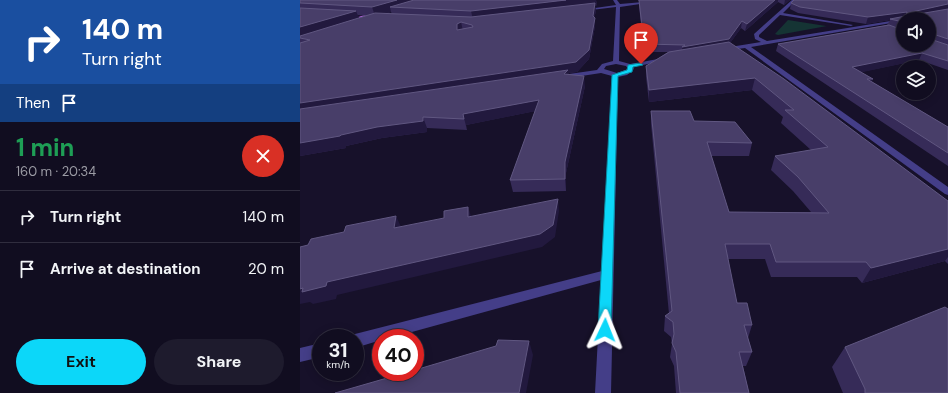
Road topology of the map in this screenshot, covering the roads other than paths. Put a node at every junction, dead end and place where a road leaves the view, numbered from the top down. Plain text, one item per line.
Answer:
1 (615, 0) edge
2 (665, 0) edge
3 (794, 0) edge
4 (618, 5) junction
5 (573, 11) edge
6 (381, 12) edge
7 (780, 14) junction
8 (358, 18) junction
9 (379, 18) joint
10 (343, 20) edge
11 (896, 21) edge
12 (875, 25) junction
13 (347, 27) edge
14 (861, 27) junction
15 (890, 30) edge
16 (760, 32) junction
17 (776, 41) junction
18 (767, 43) junction
19 (746, 46) junction
20 (716, 51) edge
21 (671, 59) edge
22 (616, 62) junction
23 (630, 66) junction
24 (602, 71) junction
25 (615, 75) junction
26 (552, 79) edge
27 (948, 192) edge
28 (606, 274) junction
29 (364, 339) edge
30 (312, 352) edge
31 (300, 355) edge
32 (603, 393) edge

1 - 4 street
2 - 4 street
3 - 7 street
4 - 5 street
4 - 22 street
6 - 8 main road
7 - 14 street
7 - 16 street
8 - 9 street
8 - 10 main road
9 - 13 main road
11 - 12 street
12 - 14 street
12 - 15 street
14 - 17 street
16 - 17 street
16 - 18 street
17 - 18 street
18 - 19 street
19 - 20 street
19 - 27 street
21 - 23 street
22 - 23 street
22 - 24 street
23 - 25 street
24 - 25 street
24 - 26 street
25 - 28 street
28 - 29 street
28 - 32 street
30 - 31 street

